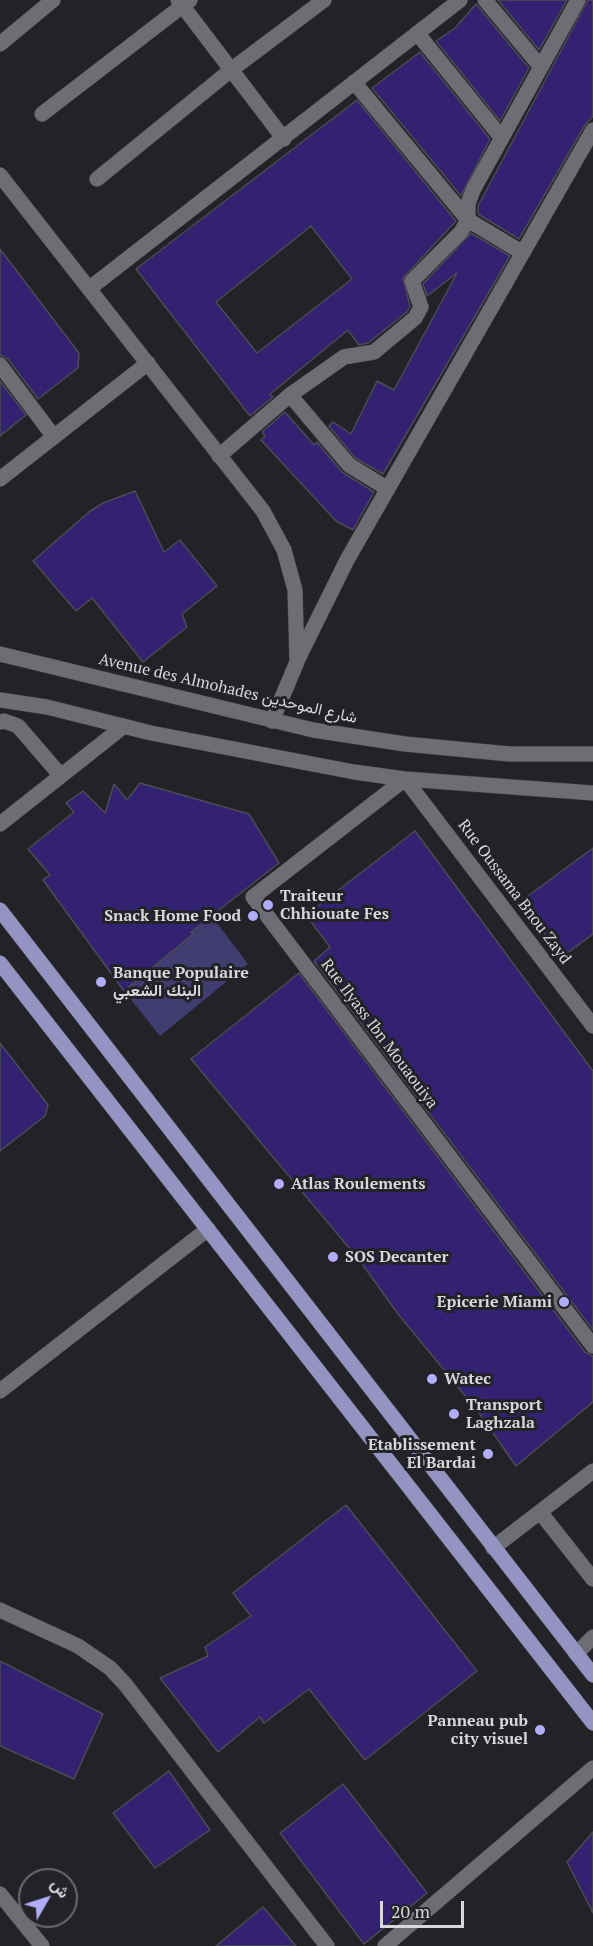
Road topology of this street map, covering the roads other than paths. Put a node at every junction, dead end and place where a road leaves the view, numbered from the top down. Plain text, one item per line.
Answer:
1 (324, 0) edge
2 (460, 0) edge
3 (485, 0) edge
4 (578, 0) edge
5 (46, 2) edge
6 (184, 2) edge
7 (417, 33) junction
8 (0, 44) edge
9 (540, 66) junction
10 (231, 70) junction
11 (354, 82) junction
12 (42, 114) dead end
13 (593, 130) edge
14 (501, 137) junction
15 (284, 139) junction
16 (0, 175) edge
17 (97, 179) dead end
18 (468, 220) junction
19 (523, 253) junction
20 (90, 288) junction
21 (148, 363) junction
22 (0, 365) edge
23 (290, 395) junction
24 (54, 437) junction
25 (219, 456) junction
26 (0, 479) edge
27 (388, 489) junction
28 (0, 654) edge
29 (297, 662) junction
30 (0, 700) edge
31 (272, 721) junction
32 (0, 722) edge
33 (124, 726) junction
34 (593, 754) edge
35 (61, 776) junction
36 (405, 779) junction
37 (593, 793) edge
38 (0, 824) edge
39 (0, 910) edge
40 (0, 963) edge
41 (593, 1026) edge
42 (208, 1229) junction
43 (593, 1346) edge
44 (0, 1391) edge
45 (593, 1471) edge
46 (540, 1512) junction
47 (493, 1548) junction
48 (593, 1580) edge
49 (0, 1610) edge
50 (593, 1638) edge
51 (576, 1654) junction
52 (593, 1675) edge
53 (593, 1723) edge
54 (593, 1768) edge
55 (0, 1894) edge
56 (42, 1946) edge
57 (327, 1946) edge
58 (385, 1946) edge

1 - 10 street
2 - 7 street
3 - 9 street
4 - 9 street
5 - 8 street
6 - 10 street
6 - 12 street
7 - 11 street
7 - 14 street
9 - 14 street
10 - 15 street
10 - 17 street
11 - 15 street
11 - 18 street
13 - 19 street
14 - 18 street
15 - 20 street
16 - 20 street
18 - 19 street
18 - 23 street
19 - 27 street
20 - 21 street
21 - 24 street
21 - 25 street
22 - 24 street
23 - 25 street
23 - 27 street
24 - 26 street
25 - 29 street
27 - 29 street
28 - 31 street, Avenue des Almohades شارع الموحدين
29 - 31 street
30 - 33 street
31 - 34 street, Avenue des Almohades شارع الموحدين
32 - 35 street
33 - 35 street
33 - 36 street
35 - 38 street
36 - 37 street
36 - 41 street, Rue Oussama Bnou Zayd
36 - 43 street, Rue Ilyass Ibn Mouaouiya
39 - 47 main road
40 - 42 main road
42 - 44 street
42 - 53 main road
45 - 46 street
46 - 47 street
46 - 48 street
47 - 51 main road
49 - 57 street
50 - 51 street
51 - 52 main road
54 - 58 street
55 - 56 street

